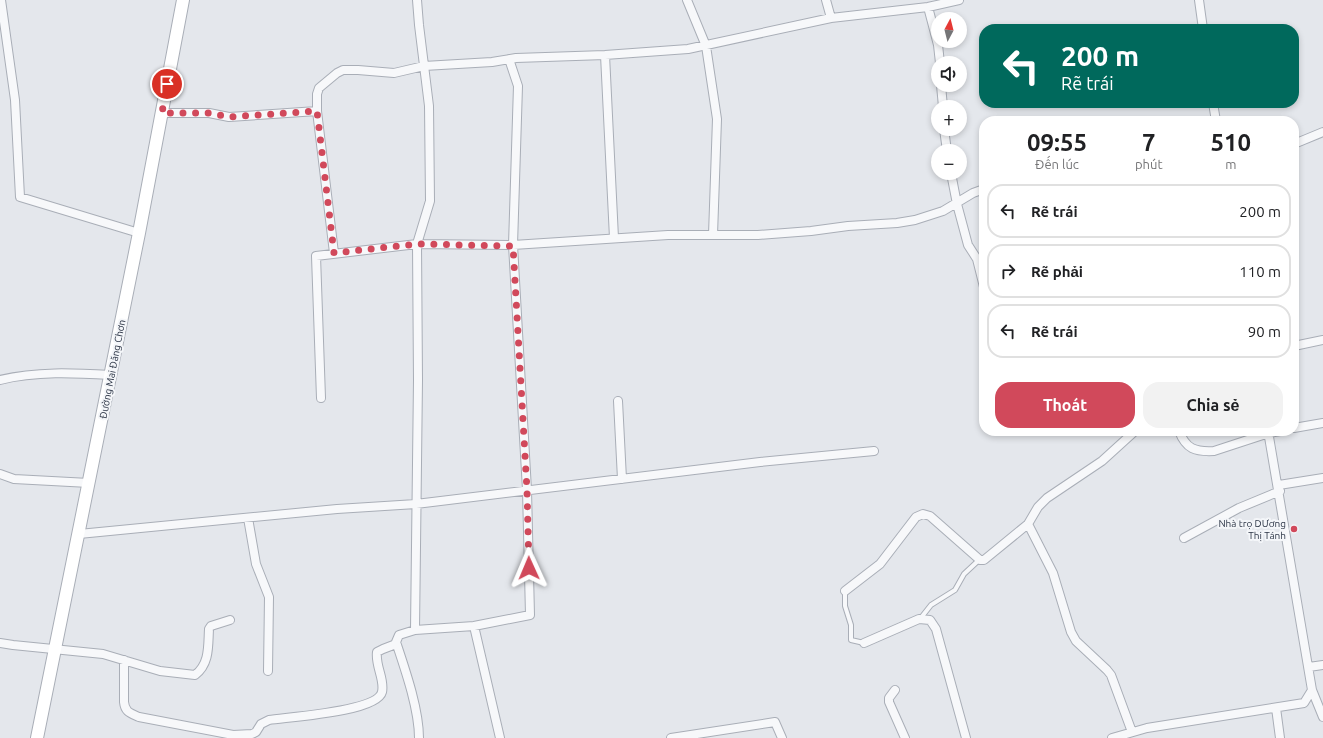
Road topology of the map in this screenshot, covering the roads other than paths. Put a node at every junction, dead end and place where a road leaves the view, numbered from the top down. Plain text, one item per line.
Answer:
1 (1, 0) edge
2 (183, 0) edge
3 (418, 0) edge
4 (687, 0) edge
5 (826, 0) edge
6 (960, 0) edge
7 (1198, 0) edge
8 (928, 7) junction
9 (831, 18) junction
10 (1202, 24) edge
11 (706, 46) junction
12 (605, 55) junction
13 (939, 56) edge
14 (509, 59) junction
15 (424, 66) junction
16 (317, 111) junction
17 (162, 113) junction
18 (1323, 132) edge
19 (1299, 142) edge
20 (952, 180) edge
21 (979, 191) edge
22 (957, 204) junction
23 (139, 233) junction
24 (713, 235) junction
25 (614, 238) junction
26 (417, 244) junction
27 (513, 246) junction
28 (334, 253) junction
29 (979, 267) edge
30 (1323, 340) edge
31 (1299, 345) edge
32 (111, 375) junction
33 (0, 380) edge
34 (321, 398) dead end
35 (618, 401) dead end
36 (1323, 423) edge
37 (1299, 427) edge
38 (1130, 436) edge
39 (1181, 436) edge
40 (1257, 436) edge
41 (1270, 436) edge
42 (874, 451) dead end
43 (0, 474) edge
44 (1323, 478) edge
45 (622, 479) junction
46 (89, 483) junction
47 (1279, 488) junction
48 (527, 490) junction
49 (416, 504) junction
50 (248, 518) junction
51 (1028, 524) junction
52 (79, 534) junction
53 (1184, 538) dead end
54 (979, 560) junction
55 (845, 591) joint
56 (919, 619) junction
57 (230, 620) dead end
58 (474, 626) junction
59 (415, 630) junction
60 (0, 643) edge
61 (864, 643) joint
62 (396, 644) junction
63 (56, 649) junction
64 (124, 660) junction
65 (1323, 665) edge
66 (1309, 667) junction
67 (268, 671) dead end
68 (895, 690) dead end
69 (1312, 690) junction
70 (1276, 708) junction
71 (1323, 717) edge
72 (1132, 732) junction
73 (37, 738) edge
74 (419, 738) edge
75 (500, 738) edge
76 (671, 738) edge
77 (782, 738) edge
78 (905, 738) edge
79 (966, 738) edge
80 (1112, 738) edge
81 (1280, 738) edge

1 - 23 street
2 - 17 main road, Đường Mai Đăng Chơn
3 - 15 street
4 - 11 street
5 - 9 street
6 - 8 street
7 - 10 street
8 - 9 street
8 - 13 street
9 - 11 street
11 - 12 street
11 - 24 street
12 - 14 street
12 - 25 street
14 - 15 street
14 - 27 street
15 - 16 street
15 - 26 street
16 - 17 street
16 - 28 street
17 - 23 main road, Đường Mai Đăng Chơn
18 - 19 street
20 - 22 street
21 - 22 street
22 - 24 street
22 - 29 street
23 - 32 main road, Đường Mai Đăng Chơn
24 - 25 street
25 - 27 street
26 - 27 street
26 - 28 street
26 - 49 street
27 - 48 street
28 - 34 street
30 - 31 street
32 - 33 street
32 - 46 main road, Đường Mai Đăng Chơn
35 - 45 street
36 - 37 street
38 - 51 street
39 - 40 street
41 - 47 street
42 - 45 street
43 - 46 street
44 - 47 street
45 - 48 street
46 - 52 main road, Đường Mai Đăng Chơn
47 - 53 street
47 - 66 street
48 - 49 street
48 - 58 street
49 - 50 street
49 - 59 street
50 - 52 street
50 - 67 street
51 - 54 street
51 - 72 street
52 - 63 main road, Đường Mai Đăng Chơn
54 - 55 street
54 - 56 lane
55 - 61 lane
56 - 61 street
56 - 79 street
57 - 64 street
58 - 59 street
58 - 75 street
59 - 62 street
60 - 63 street
62 - 64 street
62 - 74 street
63 - 64 street
63 - 73 main road, Đường Mai Đăng Chơn
65 - 66 street
66 - 69 street
68 - 78 street
69 - 70 street
69 - 71 street
70 - 72 street
70 - 81 street
72 - 80 street
76 - 77 street

